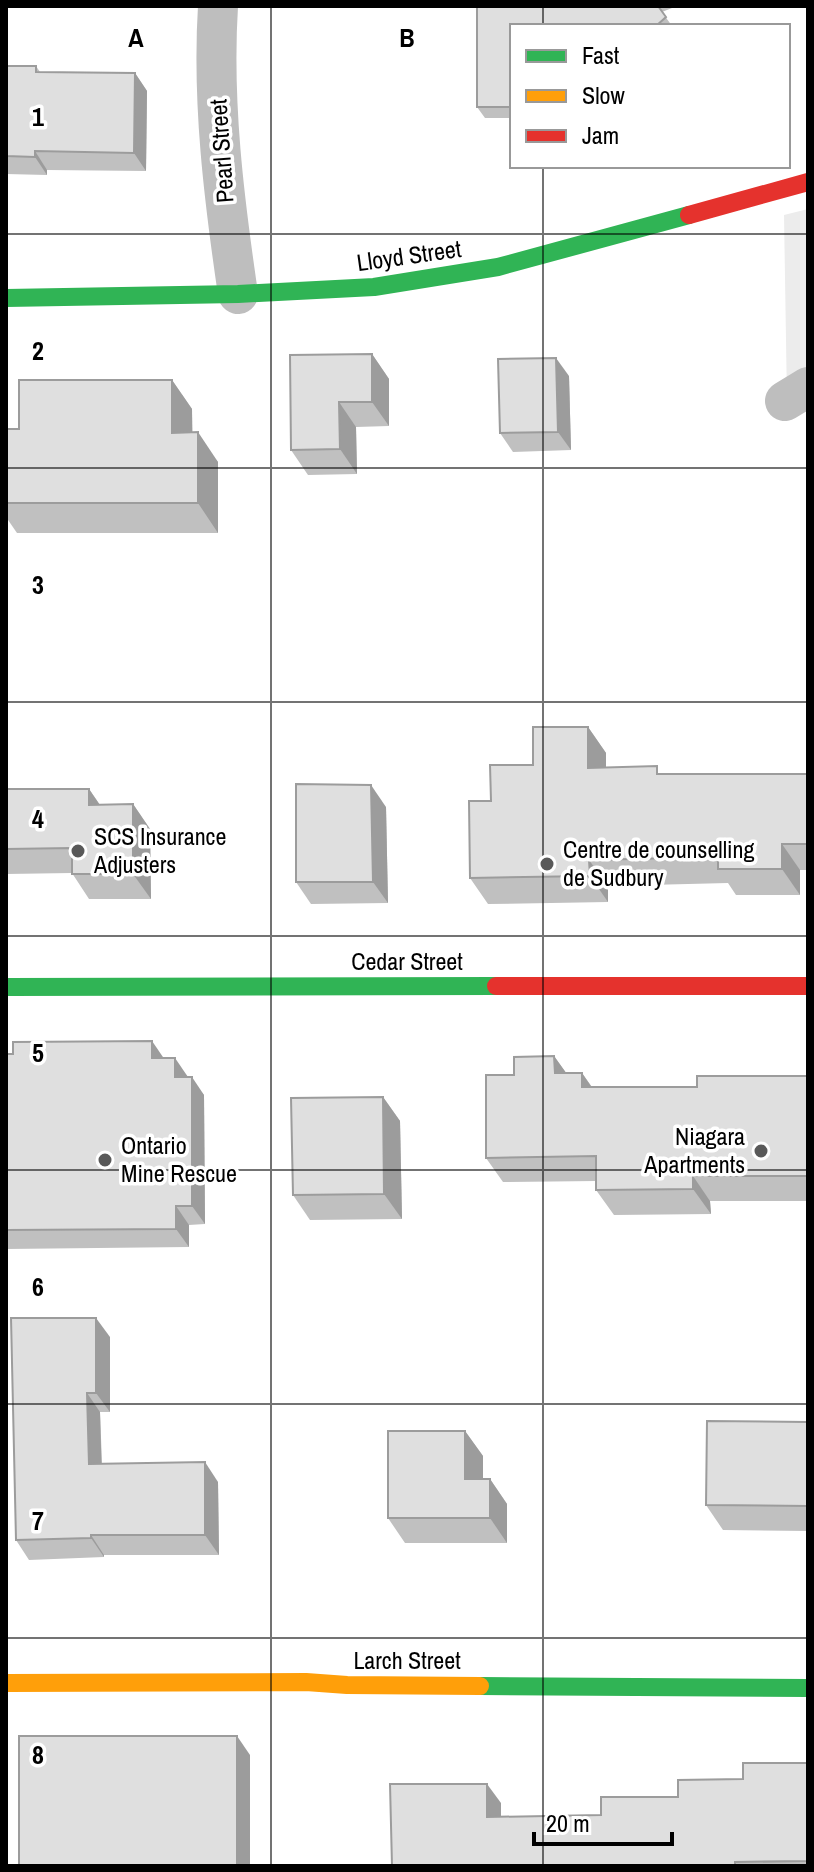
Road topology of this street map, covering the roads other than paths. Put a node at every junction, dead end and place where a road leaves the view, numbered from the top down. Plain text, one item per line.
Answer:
1 (218, 6) edge
2 (808, 182) edge
3 (238, 294) junction
4 (6, 298) edge
5 (808, 986) edge
6 (6, 987) edge
7 (6, 1683) edge
8 (808, 1688) edge

1 - 3 street, Pearl Street
2 - 3 street, Lloyd Street
3 - 4 street, Lloyd Street
5 - 6 street, Cedar Street
7 - 8 street, Larch Street

